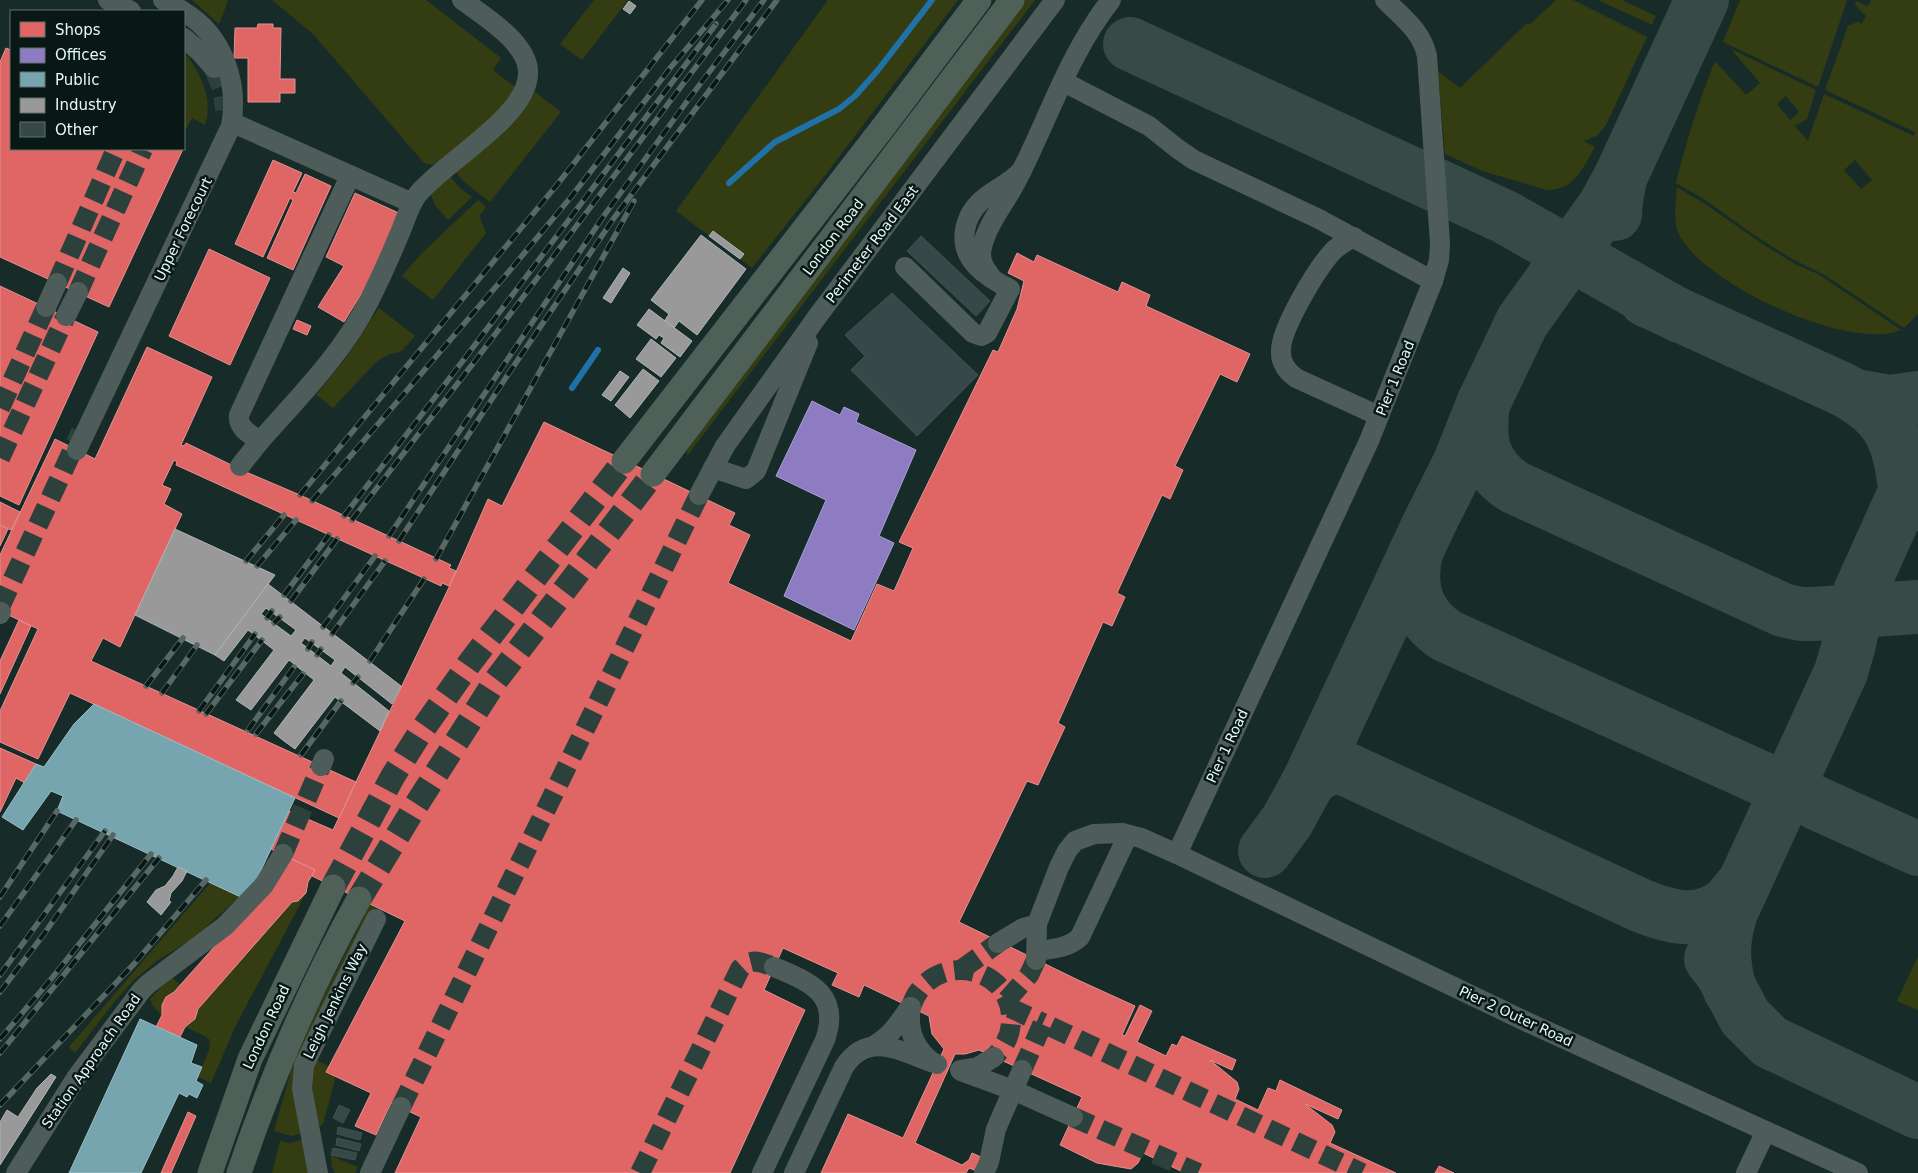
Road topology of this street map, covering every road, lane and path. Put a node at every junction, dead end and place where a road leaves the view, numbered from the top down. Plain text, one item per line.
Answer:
1 (108, 0) edge
2 (163, 0) edge
3 (462, 0) edge
4 (979, 0) edge
5 (1012, 0) edge
6 (1055, 0) edge
7 (1111, 0) edge
8 (1385, 0) edge
9 (129, 10) edge
10 (182, 10) edge
11 (185, 12) edge
12 (185, 39) edge
13 (214, 68) tunnel mouth
14 (1064, 82) junction
15 (240, 126) dead end
16 (350, 176) junction
17 (412, 203) junction
18 (1354, 237) junction
19 (905, 267) dead end
20 (1433, 281) junction
21 (57, 283) tunnel mouth
22 (78, 292) tunnel mouth
23 (46, 307) tunnel mouth
24 (66, 316) tunnel mouth
25 (817, 317) junction
26 (1379, 416) junction
27 (260, 441) junction
28 (77, 450) tunnel mouth
29 (624, 461) tunnel mouth
30 (240, 466) dead end
31 (712, 468) junction
32 (653, 474) tunnel mouth
33 (699, 495) tunnel mouth
34 (1128, 834) junction
35 (283, 854) tunnel mouth
36 (1177, 854) junction
37 (334, 887) tunnel mouth
38 (359, 899) tunnel mouth
39 (376, 919) dead end
40 (1037, 924) junction
41 (998, 943) tunnel mouth
42 (774, 967) tunnel mouth
43 (873, 1046) junction
44 (994, 1057) tunnel mouth
45 (937, 1064) junction
46 (961, 1070) junction
47 (1022, 1070) tunnel mouth
48 (1013, 1090) junction
49 (401, 1107) tunnel mouth
50 (1073, 1117) tunnel mouth
51 (1766, 1131) junction
52 (16, 1173) edge
53 (210, 1173) edge
54 (239, 1173) edge
55 (318, 1173) edge
56 (370, 1173) edge
57 (762, 1173) edge
58 (794, 1173) edge
59 (984, 1173) edge
60 (1746, 1173) edge
61 (1858, 1173) edge

1 - 9 street
2 - 10 street, Upper Forecourt
3 - 17 street
4 - 29 main road, London Road
5 - 32 main road, London Road
6 - 25 street, Perimeter Road East
7 - 14 street
8 - 20 street, Pier 1 Road
11 - 28 street, Upper Forecourt
12 - 13 street
14 - 18 street
14 - 19 street
15 - 16 street
16 - 17 street
16 - 27 street
17 - 27 street
18 - 20 street
18 - 26 street
20 - 26 street, Pier 1 Road
21 - 23 street
22 - 24 street
25 - 31 street, Perimeter Road East
25 - 31 street
26 - 36 street, Pier 1 Road
27 - 30 street
31 - 33 street, Perimeter Road East
34 - 36 street, Pier 2 Outer Road
34 - 40 street
34 - 40 street
35 - 52 street, Station Approach Road
36 - 51 street, Pier 2 Outer Road
37 - 53 main road, London Road
38 - 54 main road, London Road
39 - 55 street, Leigh Jenkins Way
40 - 41 street
42 - 57 street
43 - 45 street
43 - 45 street
43 - 58 street
44 - 46 street
45 - 46 street
46 - 48 street
47 - 48 street
48 - 50 street
48 - 59 street
49 - 56 street
51 - 60 street
51 - 61 street, Pier 2 Outer Road

